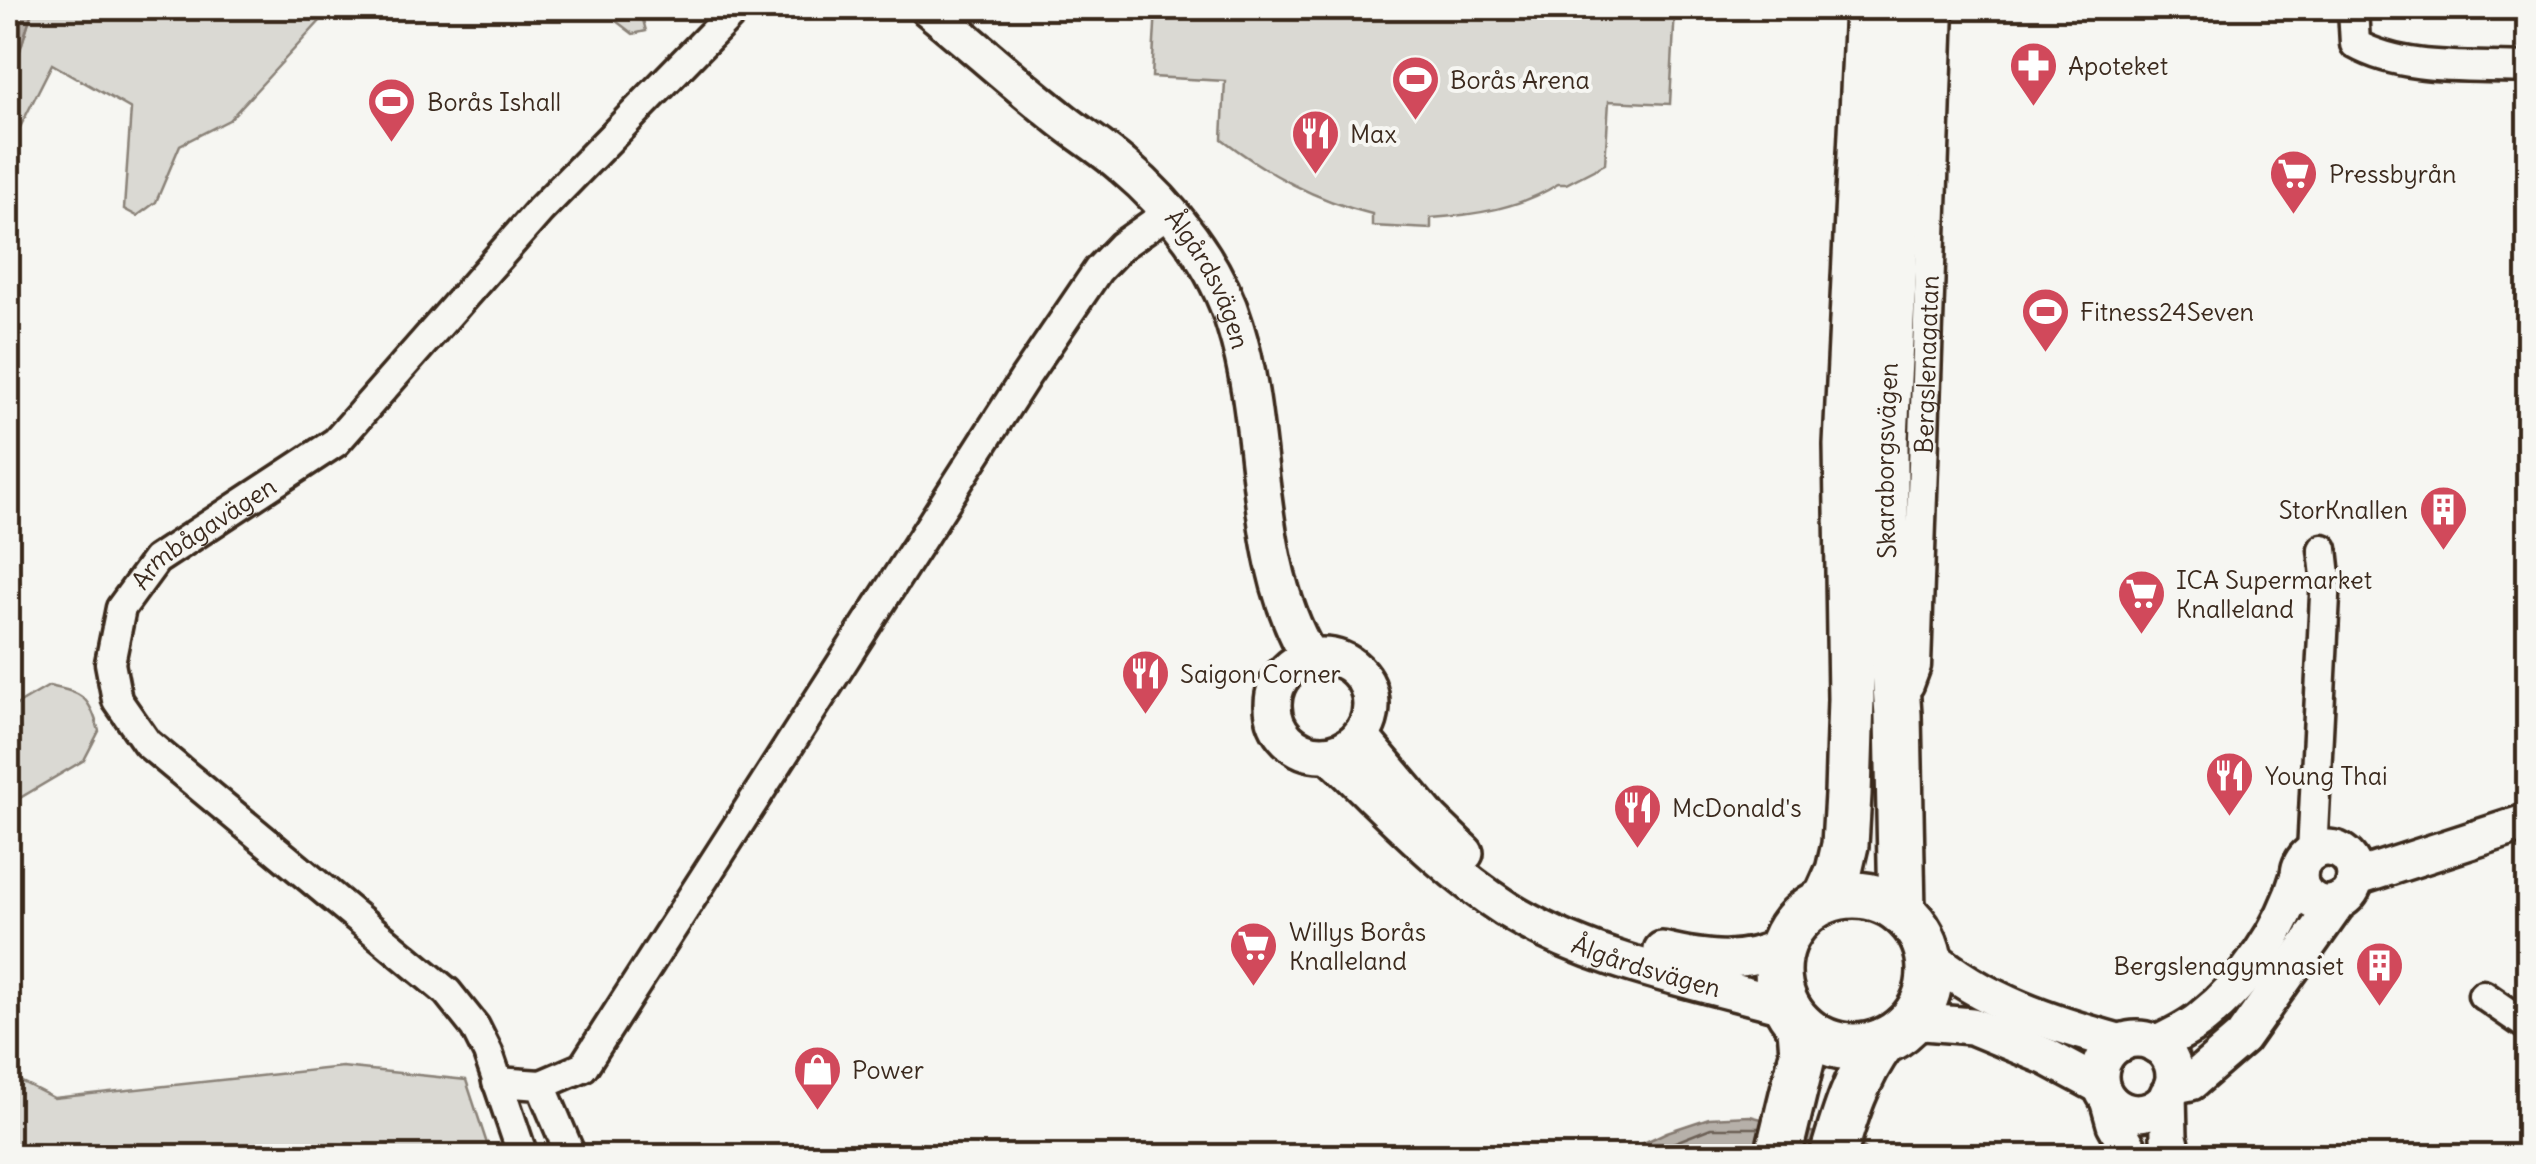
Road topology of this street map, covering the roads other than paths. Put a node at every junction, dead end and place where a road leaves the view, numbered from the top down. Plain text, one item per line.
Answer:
1 (737, 8) edge
2 (928, 8) edge
3 (1868, 8) edge
4 (1907, 8) edge
5 (1939, 8) edge
6 (2353, 8) edge
7 (2528, 68) edge
8 (1169, 212) junction
9 (2323, 549) dead end
10 (1310, 658) junction
11 (1898, 715) junction
12 (1360, 736) junction
13 (1329, 754) junction
14 (2528, 822) edge
15 (2306, 864) junction
16 (2347, 890) junction
17 (1826, 900) junction
18 (1902, 912) junction
19 (1782, 945) junction
20 (1928, 954) junction
21 (2483, 996) dead end
22 (1794, 1017) junction
23 (2528, 1026) edge
24 (1897, 1032) junction
25 (2139, 1044) junction
26 (497, 1082) junction
27 (542, 1085) junction
28 (2170, 1090) junction
29 (2105, 1093) junction
30 (523, 1156) edge
31 (572, 1156) edge
32 (1778, 1156) edge
33 (1833, 1156) edge
34 (2133, 1156) edge
35 (2174, 1156) edge

1 - 26 street, Armbågavägen
2 - 8 street, Ålgårdsvägen
3 - 17 main road, Skaraborgsvägen
4 - 11 main road, Skaraborgsvägen
5 - 11 street, Bergslenagatan
6 - 7 street
8 - 10 street, Ålgårdsvägen
8 - 27 street
9 - 15 street
10 - 12 street
10 - 13 street
11 - 18 main road, Skaraborgsvägen
12 - 13 street
12 - 19 street, Ålgårdsvägen
13 - 22 street, Ålgårdsvägen
14 - 16 street
15 - 16 street
15 - 16 street
15 - 25 street
16 - 28 street
17 - 18 main road
17 - 19 main road
18 - 20 main road
19 - 22 main road
20 - 24 main road
20 - 25 street
21 - 23 street
22 - 24 main road
22 - 32 main road
24 - 29 street
24 - 33 main road
25 - 28 street
25 - 29 street
26 - 27 street
26 - 30 street, Armbågavägen
27 - 31 street
28 - 29 street
28 - 35 street
29 - 34 street

